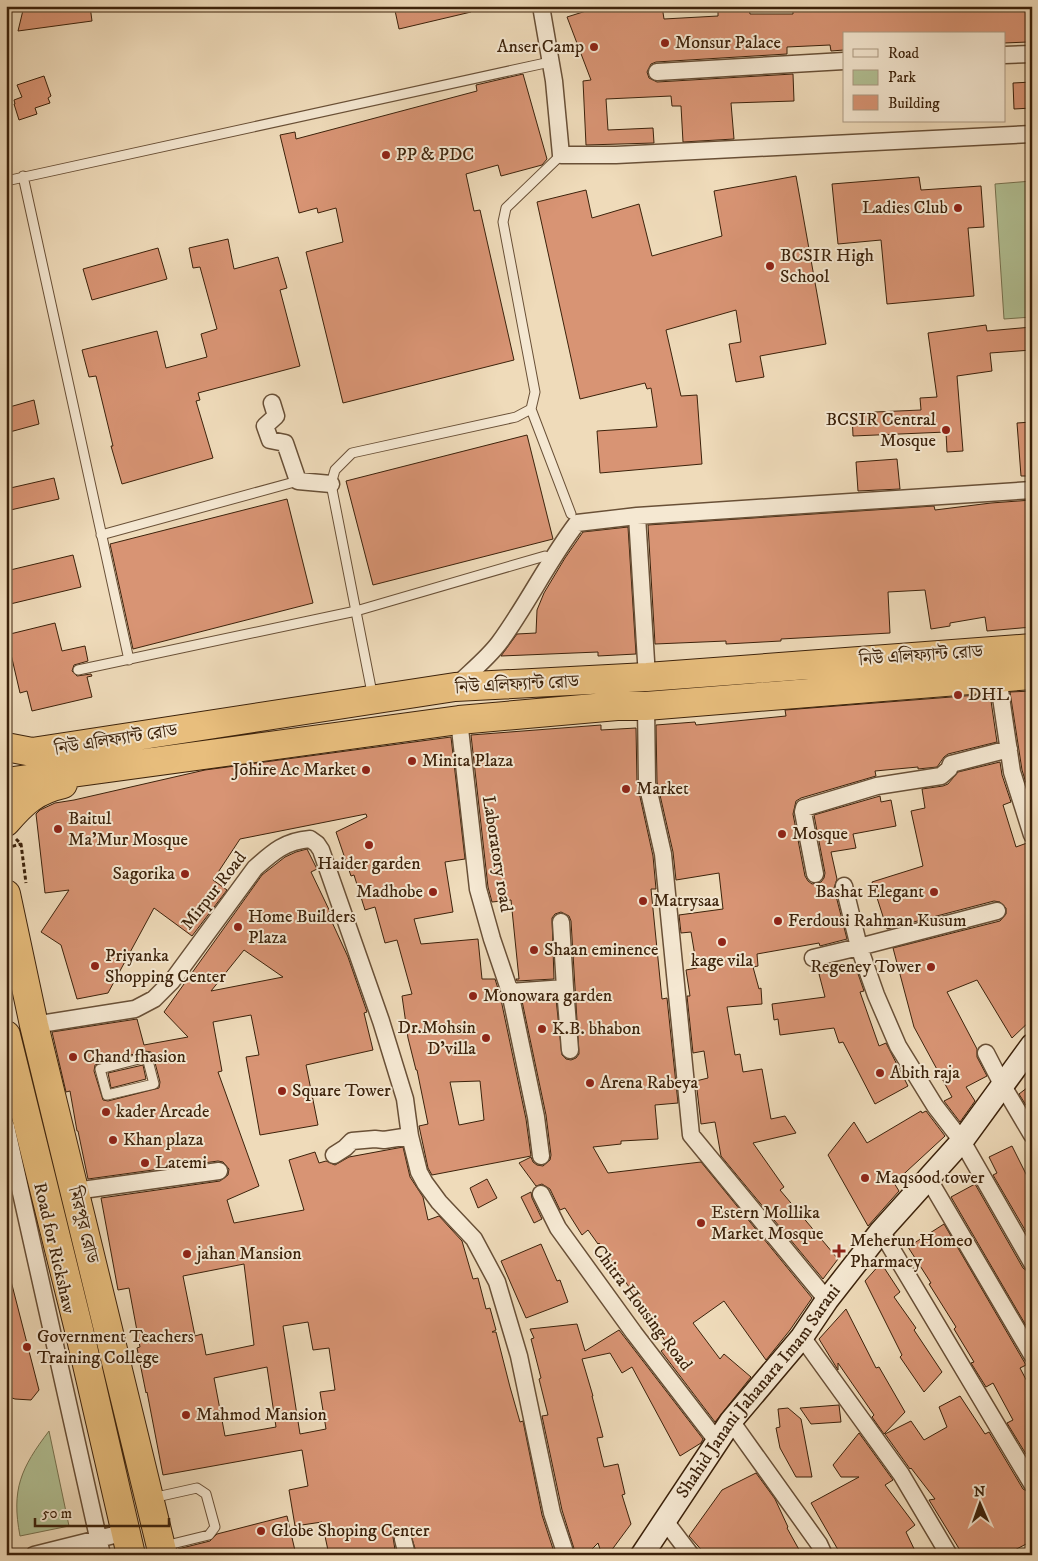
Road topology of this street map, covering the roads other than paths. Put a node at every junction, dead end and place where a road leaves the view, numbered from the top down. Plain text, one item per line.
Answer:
1 (541, 6) edge
2 (1032, 54) edge
3 (1006, 55) edge
4 (843, 61) edge
5 (550, 62) junction
6 (657, 72) dead end
7 (1032, 134) edge
8 (561, 155) junction
9 (22, 176) junction
10 (6, 180) edge
11 (272, 403) dead end
12 (531, 409) junction
13 (298, 481) junction
14 (331, 484) junction
15 (1032, 490) edge
16 (571, 514) dead end
17 (637, 516) junction
18 (102, 535) junction
19 (545, 556) dead end
20 (356, 611) junction
21 (1032, 648) edge
22 (129, 660) junction
23 (78, 670) dead end
24 (1032, 675) edge
25 (647, 677) junction
26 (998, 677) junction
27 (455, 687) junction
28 (373, 700) junction
29 (646, 706) junction
30 (459, 720) junction
31 (6, 748) edge
32 (1009, 749) junction
33 (124, 766) junction
34 (6, 782) edge
35 (9, 827) edge
36 (1032, 835) edge
37 (815, 874) dead end
38 (844, 886) dead end
39 (17, 893) edge
40 (997, 911) dead end
41 (561, 922) dead end
42 (859, 946) junction
43 (813, 958) dead end
44 (565, 988) junction
45 (510, 992) junction
46 (34, 1025) junction
47 (6, 1035) edge
48 (1032, 1045) edge
49 (570, 1050) dead end
50 (986, 1053) dead end
51 (154, 1084) joint
52 (1003, 1086) junction
53 (6, 1126) edge
54 (1032, 1135) edge
55 (410, 1136) junction
56 (962, 1141) junction
57 (334, 1155) dead end
58 (541, 1156) dead end
59 (219, 1172) dead end
60 (928, 1178) junction
61 (75, 1191) junction
62 (541, 1194) dead end
63 (881, 1231) junction
64 (1032, 1264) edge
65 (828, 1300) junction
66 (802, 1338) junction
67 (1032, 1355) edge
68 (731, 1421) junction
69 (718, 1441) junction
70 (1032, 1484) edge
71 (665, 1521) junction
72 (157, 1531) edge
73 (98, 1538) junction
74 (128, 1543) edge
75 (34, 1555) edge
76 (102, 1555) edge
77 (566, 1555) edge
78 (642, 1555) edge
79 (691, 1555) edge
80 (824, 1555) edge
81 (949, 1555) edge

1 - 5 street
2 - 3 street
4 - 6 street
5 - 8 street
5 - 9 lane
7 - 8 street
8 - 12 lane
9 - 10 lane
9 - 18 lane
11 - 13 street
12 - 14 lane
12 - 16 lane
13 - 14 street
13 - 18 lane
14 - 20 lane
15 - 17 street
17 - 25 street
17 - 27 street
18 - 22 lane
19 - 20 lane
20 - 22 lane
20 - 28 lane
21 - 25 highway, নিউ এলিফ্যান্ট রোড
22 - 23 lane
24 - 26 highway, নিউ এলিফ্যান্ট রোড
25 - 27 highway, নিউ এলিফ্যান্ট রোড
26 - 29 highway, নিউ এলিফ্যান্ট রোড
26 - 32 street
27 - 28 highway, নিউ এলিফ্যান্ট রোড
28 - 31 highway, নিউ এলিফ্যান্ট রোড
29 - 30 highway, নিউ এলিফ্যান্ট রোড
29 - 65 street
30 - 33 highway, নিউ এলিফ্যান্ট রোড
30 - 45 street, Laboratory road
32 - 36 street
32 - 37 street
33 - 34 highway, নিউ এলিফ্যান্ট রোড
33 - 35 highway
38 - 42 street
39 - 46 highway, মিরপুর রোড
40 - 42 street
41 - 44 street
42 - 43 street
42 - 56 street
44 - 45 street
44 - 49 street
45 - 58 street, Laboratory road
46 - 55 street, Mirpur Road
46 - 61 highway, মিরপুর রোড
47 - 74 highway, মিরপুর রোড
48 - 52 street, Shahid Janani Jahanara Imam Sarani
50 - 52 street
51 - 51 lane
52 - 54 street
52 - 56 street, Shahid Janani Jahanara Imam Sarani
53 - 73 street, Road for Rickshaw
55 - 57 street
55 - 77 street
56 - 60 street, Shahid Janani Jahanara Imam Sarani
56 - 64 street
59 - 61 street
60 - 63 street, Shahid Janani Jahanara Imam Sarani
60 - 67 street
61 - 72 highway, মিরপুর রোড
62 - 69 street, Chitra Housing Road
63 - 65 street, Shahid Janani Jahanara Imam Sarani
63 - 70 street
65 - 66 street, Shahid Janani Jahanara Imam Sarani
66 - 68 street, Shahid Janani Jahanara Imam Sarani
66 - 81 street
68 - 69 street, Shahid Janani Jahanara Imam Sarani
68 - 80 street
69 - 71 street, Shahid Janani Jahanara Imam Sarani
71 - 78 street, Shahid Janani Jahanara Imam Sarani
71 - 79 street
72 - 72 lane
72 - 74 highway
73 - 74 street
73 - 75 street
73 - 76 street, Road for Rickshaw

